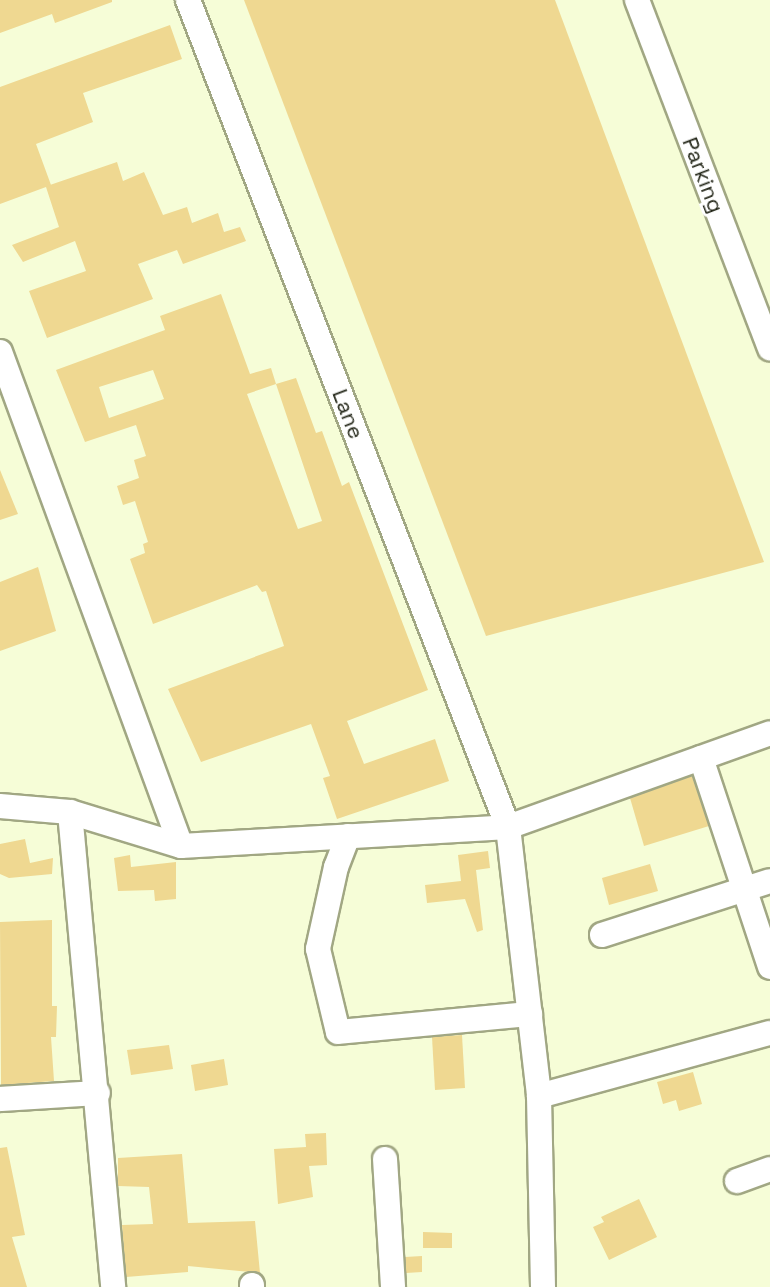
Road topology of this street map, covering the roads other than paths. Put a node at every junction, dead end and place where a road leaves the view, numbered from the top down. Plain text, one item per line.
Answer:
1 (188, 0) edge
2 (637, 0) edge
3 (770, 349) edge
4 (0, 352) edge
5 (770, 733) edge
6 (701, 758) junction
7 (0, 806) edge
8 (70, 812) junction
9 (508, 827) junction
10 (348, 836) junction
11 (181, 846) junction
12 (770, 881) edge
13 (745, 890) junction
14 (602, 935) dead end
15 (770, 967) edge
16 (530, 1014) junction
17 (770, 1033) edge
18 (98, 1094) junction
19 (539, 1096) junction
20 (0, 1099) edge
21 (385, 1159) dead end
22 (770, 1169) edge
23 (737, 1181) dead end
24 (113, 1287) edge
25 (393, 1287) edge
26 (543, 1287) edge

1 - 9 street, Lane
2 - 3 street, Parking
4 - 11 street
5 - 6 street
6 - 9 street
6 - 13 street
7 - 8 street
8 - 11 street
8 - 18 street
9 - 10 street
9 - 16 street, Lane
10 - 11 street
10 - 16 street
12 - 13 street
13 - 14 street
13 - 15 street
16 - 19 street, Lane
17 - 19 street
18 - 20 street
18 - 24 street
19 - 26 street, Lane
21 - 25 street
22 - 23 street

